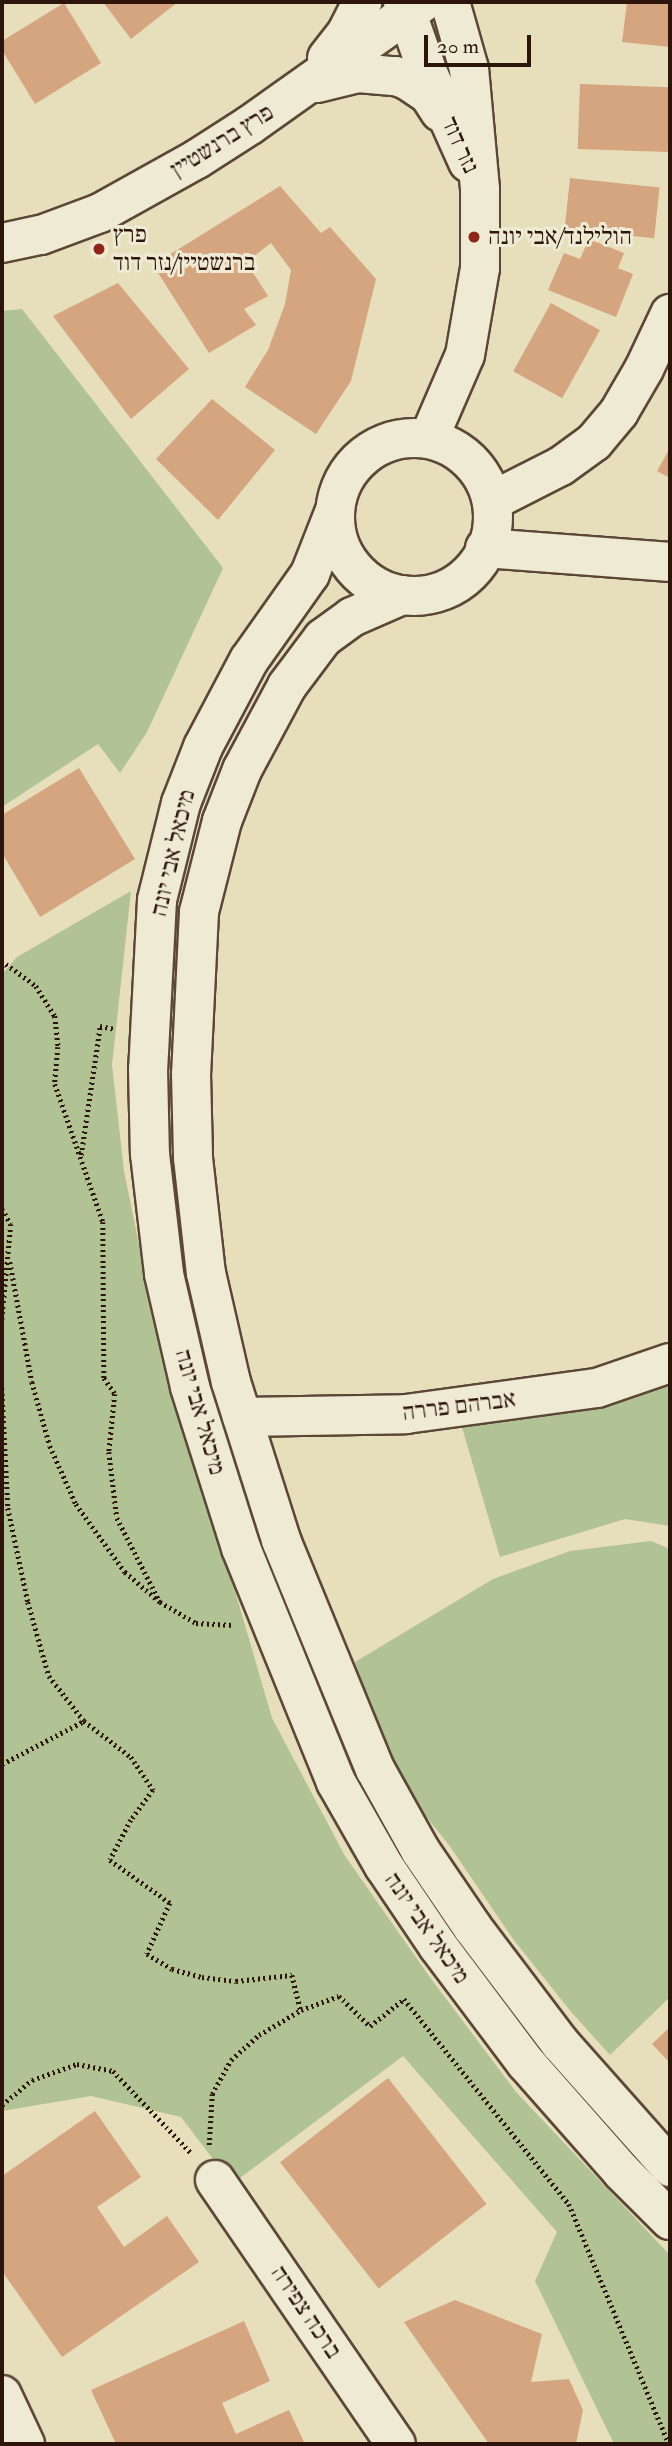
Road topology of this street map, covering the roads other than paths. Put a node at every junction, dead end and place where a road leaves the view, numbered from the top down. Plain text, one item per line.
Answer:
1 (362, 2) edge
2 (450, 2) edge
3 (410, 6) edge
4 (304, 86) junction
5 (272, 110) junction
6 (455, 133) junction
7 (480, 189) junction
8 (2, 243) edge
9 (670, 314) edge
10 (429, 438) junction
11 (492, 501) junction
12 (334, 513) junction
13 (485, 548) junction
14 (670, 562) edge
15 (401, 595) junction
16 (670, 1363) edge
17 (242, 1416) junction
18 (670, 2166) edge
19 (215, 2180) road end
20 (670, 2220) edge
21 (2, 2395) edge
22 (25, 2444) edge
23 (396, 2444) edge

1 - 5 street
2 - 7 street, נזר דוד
3 - 4 street, פרץ ברנשטיין
3 - 6 street, נזר דוד
4 - 5 street, פרץ ברנשטיין
4 - 6 street
5 - 8 street, פרץ ברנשטיין
6 - 7 street, נזר דוד
7 - 10 street
9 - 11 street
10 - 11 street
10 - 12 street
11 - 13 street
12 - 15 street
12 - 20 street, מיכאל אבי יונה
13 - 14 street
13 - 15 street
15 - 17 street, מיכאל אבי יונה
16 - 17 street, אברהם פררה
17 - 18 street, מיכאל אבי יונה
19 - 23 street, ברכה צפירה
21 - 22 street

